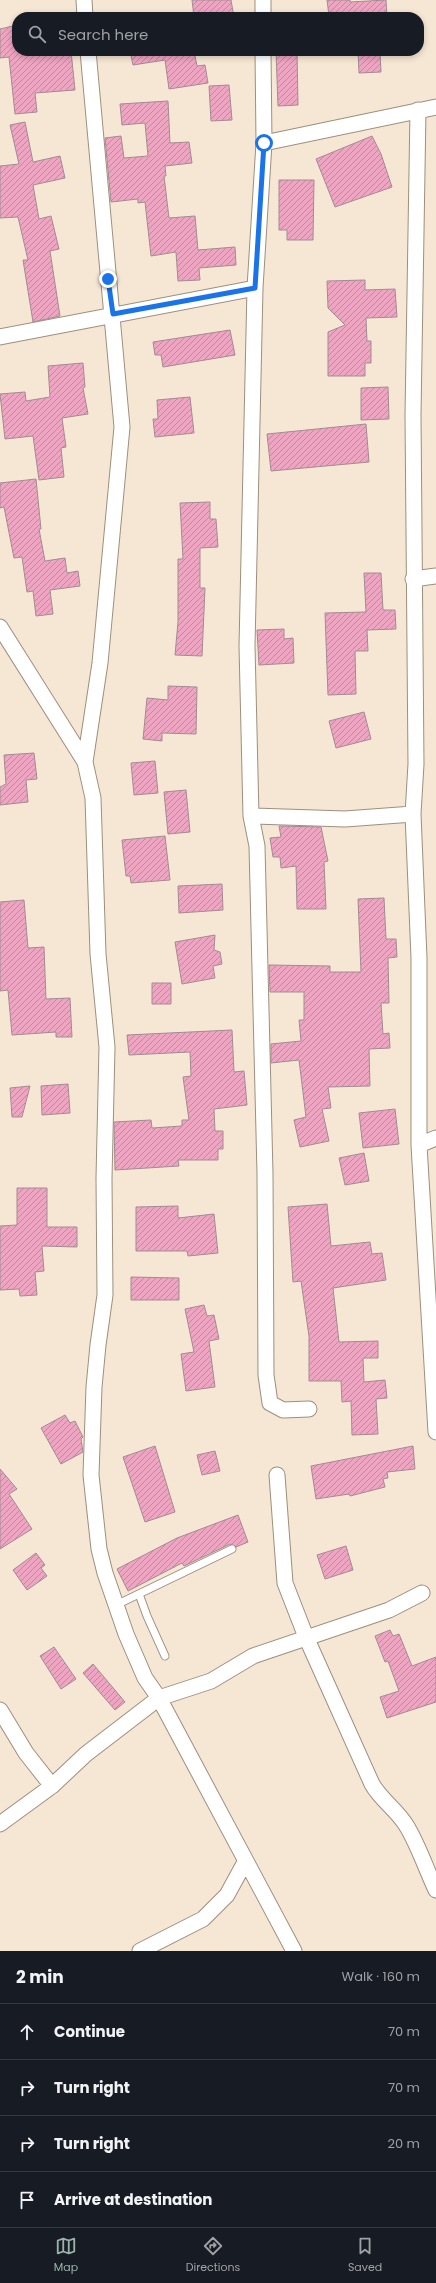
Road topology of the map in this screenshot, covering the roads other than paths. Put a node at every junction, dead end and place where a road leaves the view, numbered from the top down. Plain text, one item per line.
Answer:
1 (84, 0) edge
2 (263, 0) edge
3 (85, 12) edge
4 (263, 12) edge
5 (88, 56) edge
6 (263, 56) edge
7 (436, 107) edge
8 (418, 110) junction
9 (264, 143) junction
10 (255, 288) junction
11 (113, 314) junction
12 (0, 337) edge
13 (436, 576) edge
14 (414, 579) junction
15 (0, 627) edge
16 (85, 762) junction
17 (413, 814) junction
18 (251, 816) junction
19 (436, 1138) edge
20 (419, 1145) junction
21 (309, 1408) dead end
22 (436, 1432) edge
23 (277, 1475) dead end
24 (232, 1549) dead end
25 (422, 1593) dead end
26 (139, 1594) junction
27 (116, 1604) junction
28 (306, 1637) junction
29 (165, 1656) dead end
30 (158, 1698) junction
31 (0, 1710) edge
32 (52, 1786) junction
33 (0, 1824) edge
34 (245, 1862) junction
35 (436, 1890) edge
36 (140, 1951) edge
37 (294, 1951) edge

1 - 3 street
2 - 4 street
5 - 11 street
6 - 9 street
7 - 8 street
8 - 9 street
8 - 14 street
9 - 10 street
10 - 11 street
10 - 18 street
11 - 12 street
11 - 16 street
13 - 14 street
14 - 17 street
15 - 16 street
16 - 27 street
17 - 18 street
17 - 20 street
18 - 21 street
19 - 20 street
20 - 22 street
23 - 28 street
24 - 26 lane
25 - 28 street
26 - 27 lane
26 - 29 lane
27 - 30 street
28 - 30 street
28 - 35 street
30 - 32 street
30 - 34 street
31 - 32 street
32 - 33 street
34 - 36 street
34 - 37 street

